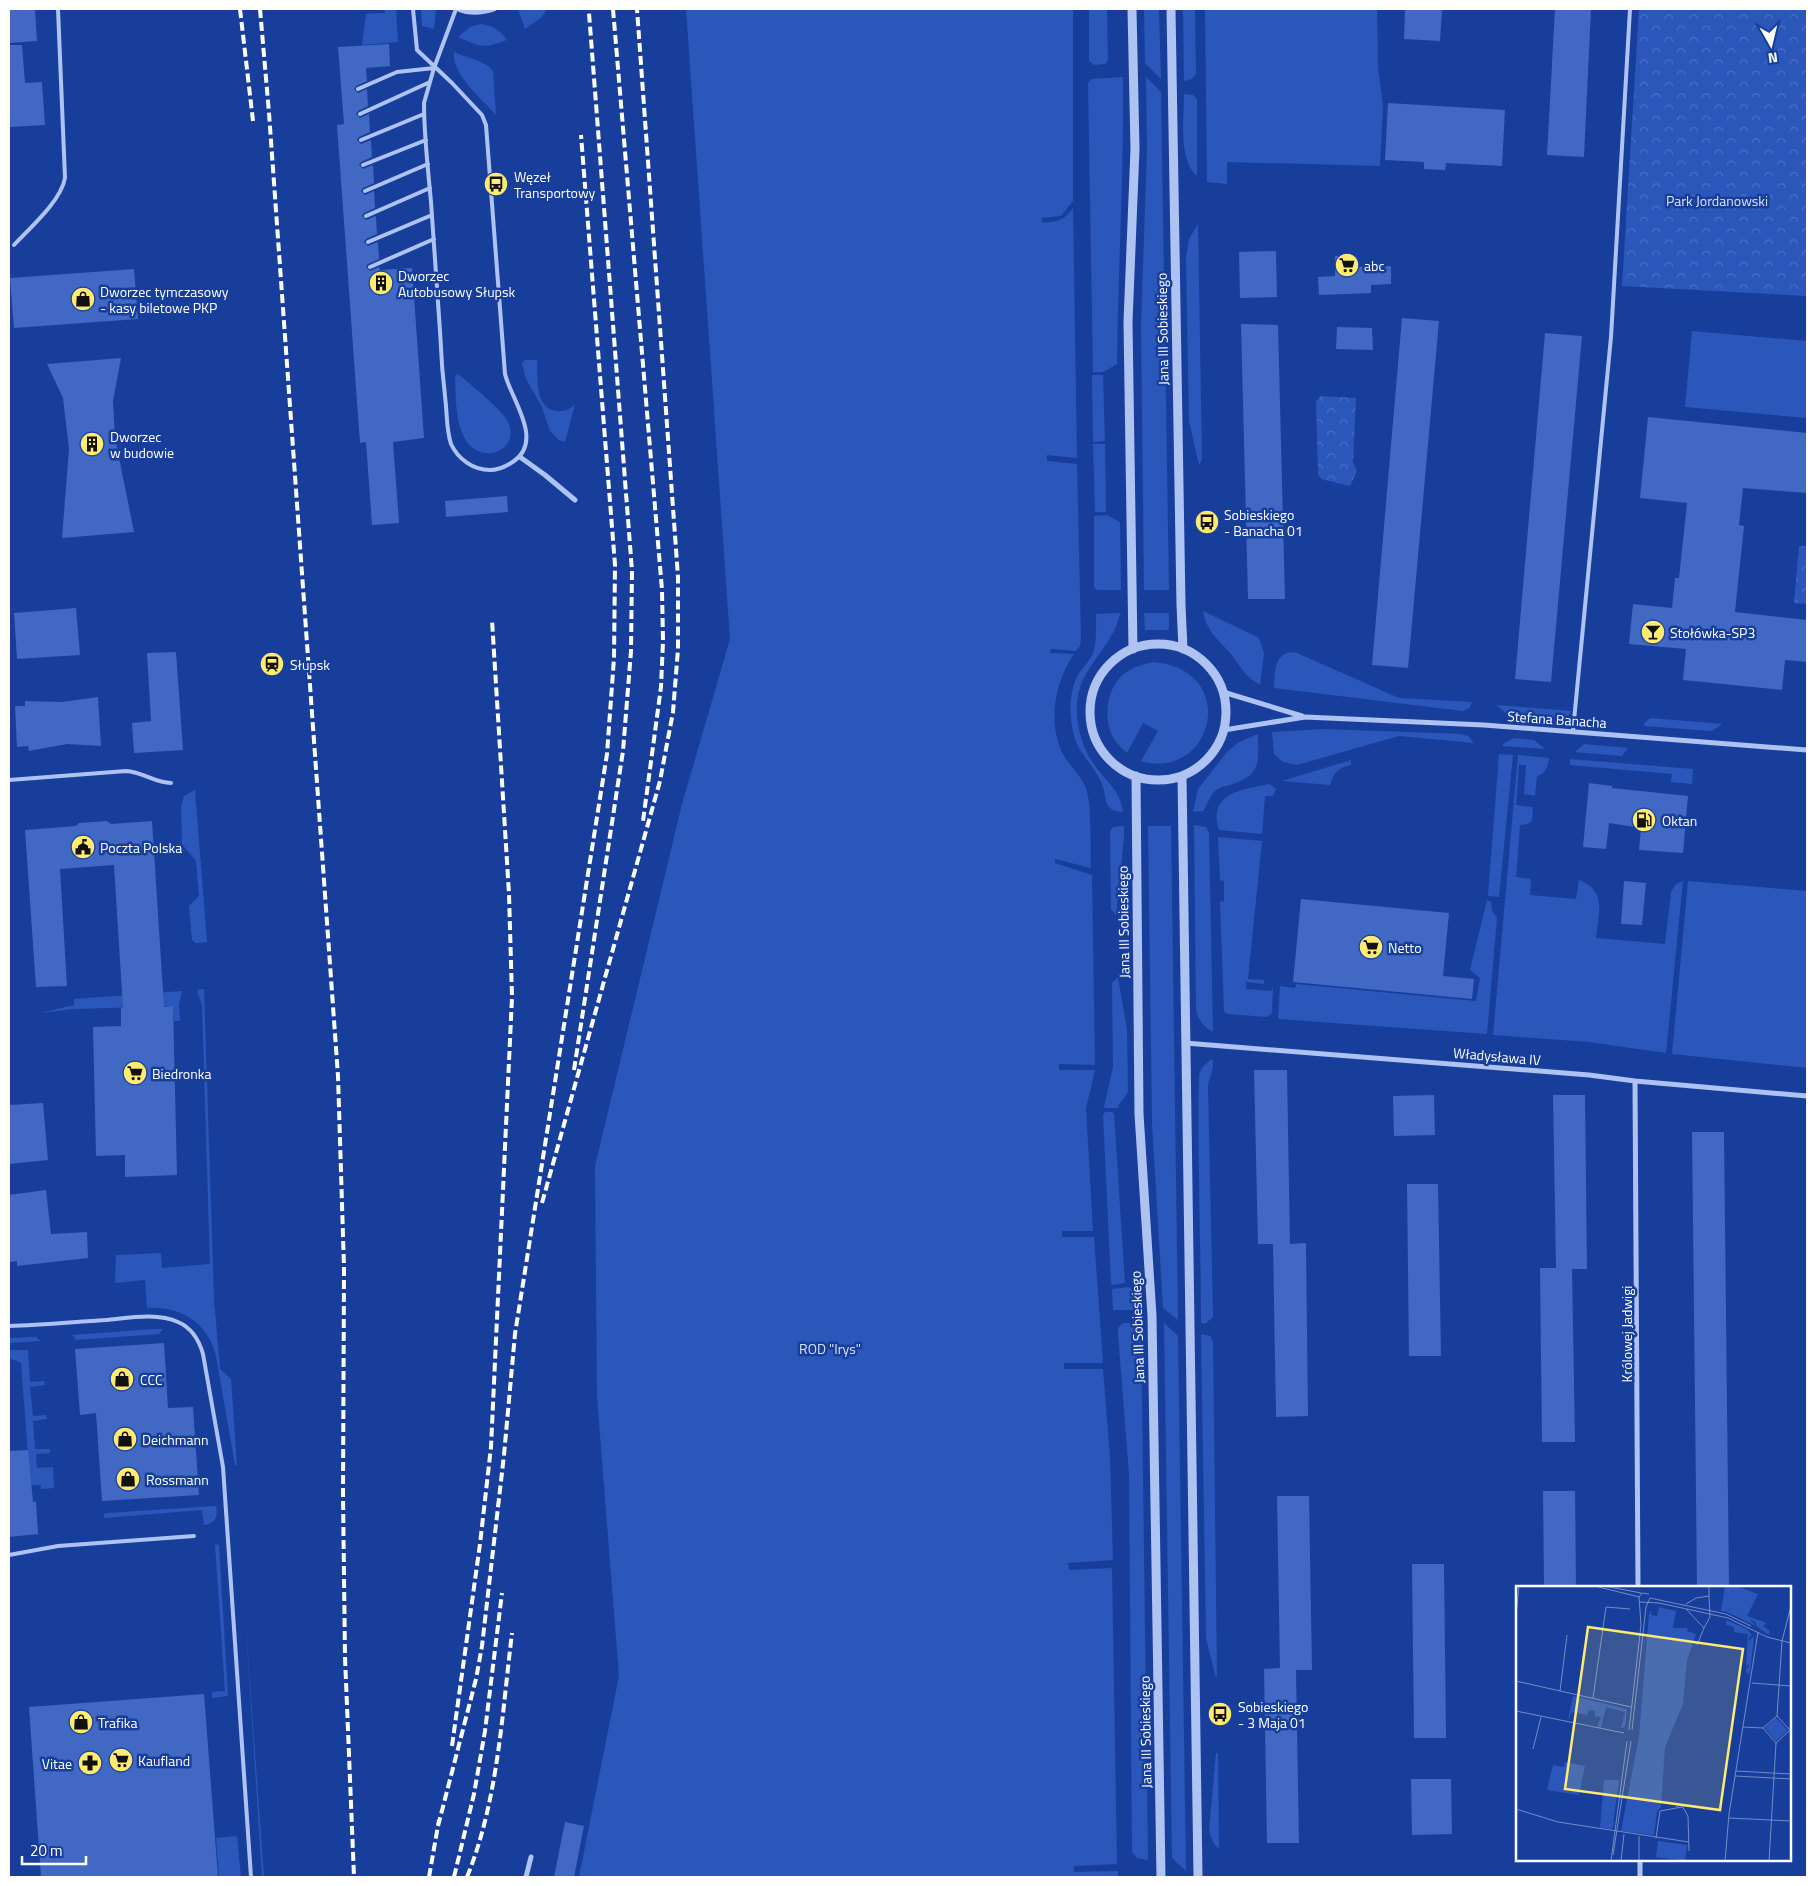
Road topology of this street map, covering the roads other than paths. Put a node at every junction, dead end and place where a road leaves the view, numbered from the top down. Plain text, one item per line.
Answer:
1 (58, 9) edge
2 (413, 9) edge
3 (457, 9) edge
4 (494, 9) edge
5 (1132, 9) edge
6 (1171, 9) edge
7 (1630, 9) edge
8 (434, 68) junction
9 (430, 82) junction
10 (358, 89) dead end
11 (360, 114) dead end
12 (424, 114) junction
13 (361, 140) dead end
14 (426, 140) junction
15 (428, 164) junction
16 (363, 166) dead end
17 (430, 188) junction
18 (365, 191) dead end
19 (432, 215) junction
20 (366, 216) dead end
21 (434, 239) junction
22 (368, 242) dead end
23 (14, 245) dead end
24 (370, 267) dead end
25 (520, 457) junction
26 (575, 500) dead end
27 (1133, 649) junction
28 (1183, 650) junction
29 (1223, 692) junction
30 (1305, 717) junction
31 (1224, 730) junction
32 (1573, 731) junction
33 (1807, 750) edge
34 (1136, 776) junction
35 (1182, 776) junction
36 (9, 780) edge
37 (171, 783) dead end
38 (1185, 1043) junction
39 (1635, 1081) junction
40 (1807, 1096) edge
41 (9, 1326) edge
42 (194, 1536) dead end
43 (9, 1555) edge
44 (1638, 1586) edge
45 (531, 1856) dead end
46 (1640, 1861) edge
47 (251, 1877) edge
48 (526, 1877) edge
49 (1161, 1877) edge
50 (1198, 1877) edge
51 (1640, 1877) edge

1 - 23 lane
2 - 8 lane
3 - 4 street
3 - 8 lane
5 - 27 street
6 - 28 street, Jana III Sobieskiego
7 - 32 lane
8 - 9 lane
8 - 10 lane
8 - 25 lane
9 - 11 lane
9 - 12 lane
12 - 13 lane
12 - 14 lane
14 - 15 lane
14 - 16 lane
15 - 17 lane
15 - 18 lane
17 - 19 lane
17 - 20 lane
19 - 21 lane
19 - 22 lane
21 - 24 lane
21 - 25 lane
25 - 26 street
27 - 28 street
27 - 34 street
28 - 29 street
29 - 30 street, Stefana Banacha
29 - 31 street
30 - 31 street, Stefana Banacha
30 - 32 street, Stefana Banacha
31 - 35 street
32 - 33 street, Stefana Banacha
34 - 35 street
34 - 49 street, Jana III Sobieskiego
35 - 38 street
36 - 37 lane
38 - 39 street, Władysława IV
38 - 50 street
39 - 40 street, Władysława IV
39 - 44 street, Królowej Jadwigi
41 - 47 lane
42 - 43 lane
45 - 48 street
46 - 51 street

